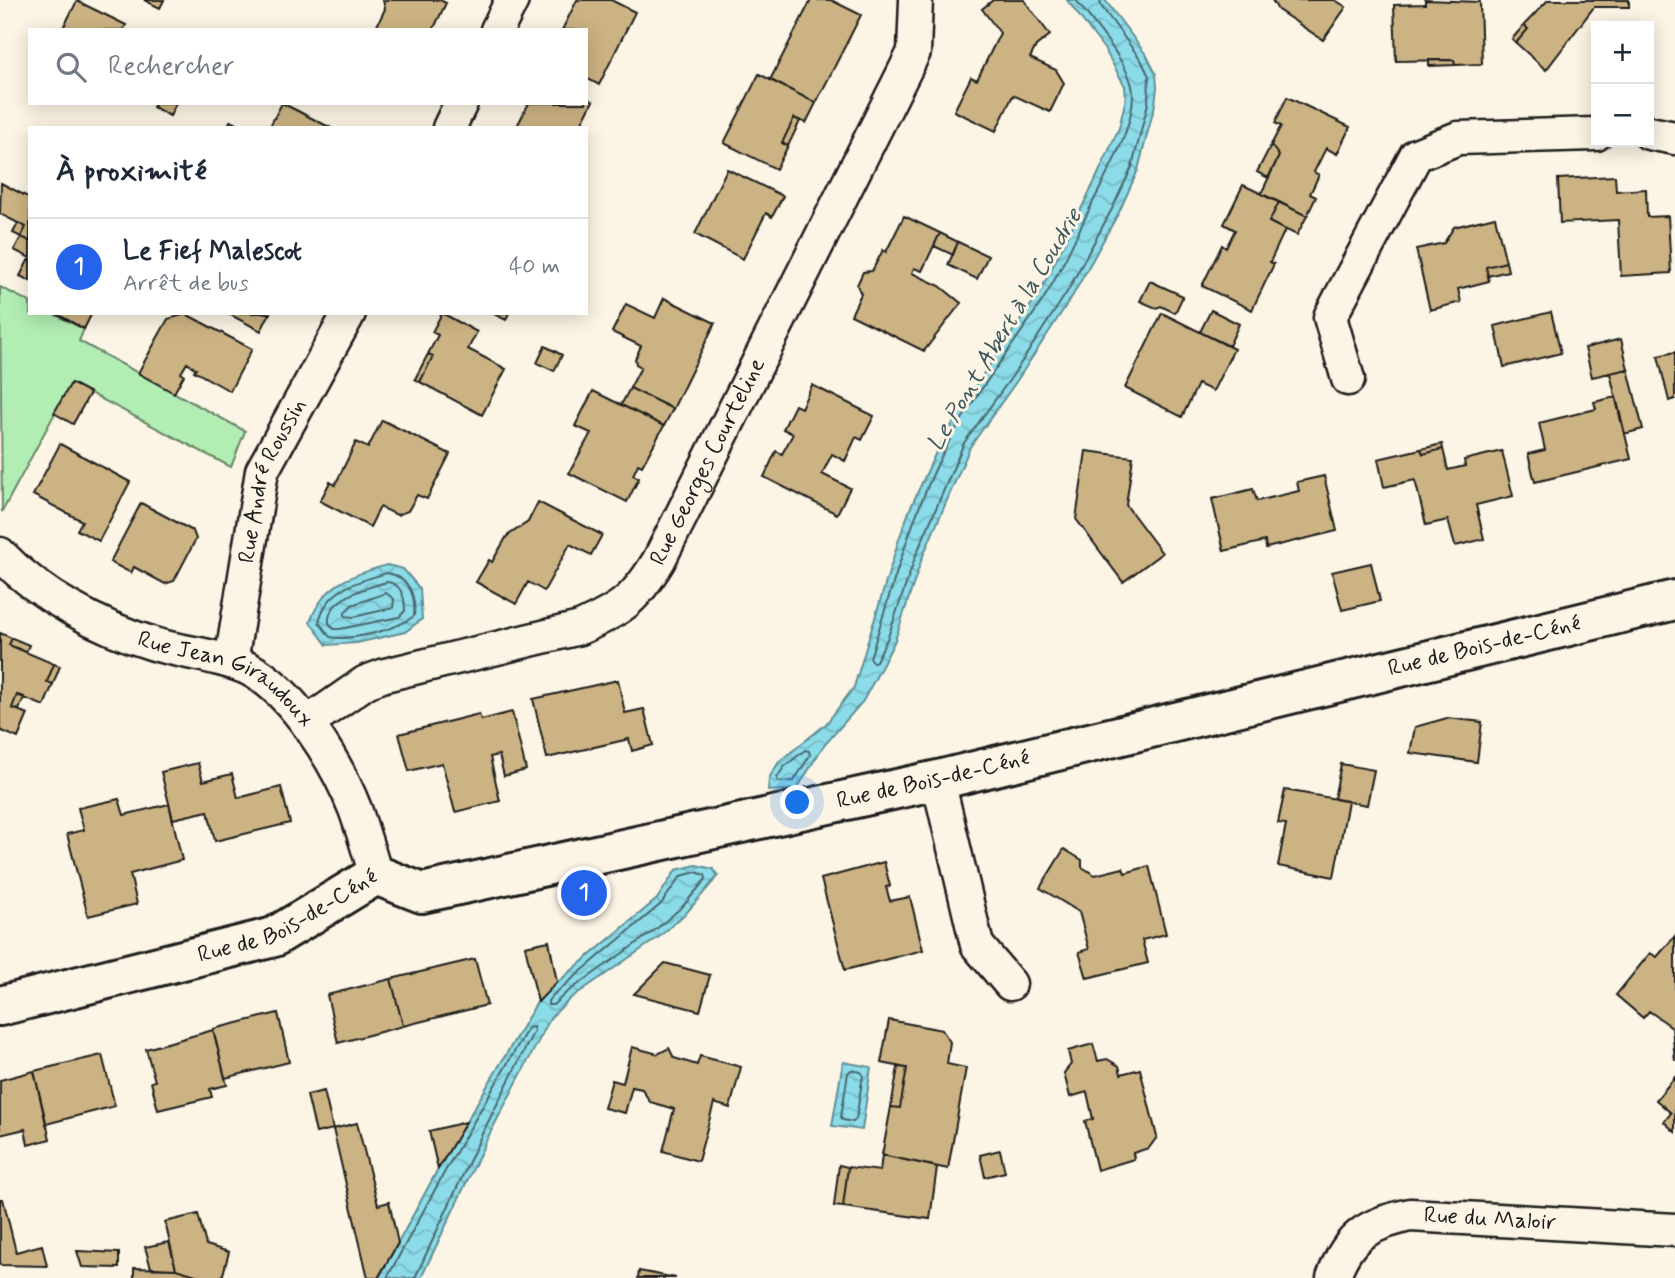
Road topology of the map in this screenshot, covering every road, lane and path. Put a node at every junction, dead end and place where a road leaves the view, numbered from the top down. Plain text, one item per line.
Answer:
1 (512, 0) edge
2 (916, 0) edge
3 (498, 28) edge
4 (460, 105) edge
5 (450, 126) edge
6 (1591, 134) edge
7 (1654, 134) edge
8 (1675, 138) edge
9 (348, 315) edge
10 (1349, 379) dead end
11 (0, 554) edge
12 (1675, 600) edge
13 (231, 662) junction
14 (307, 723) junction
15 (939, 780) junction
16 (376, 875) junction
17 (1010, 984) dead end
18 (0, 1006) edge
19 (1675, 1230) edge
20 (1333, 1278) edge

1 - 3 street
2 - 14 street, Rue Georges Courteline
4 - 5 street
6 - 10 street
7 - 8 street
9 - 13 street, Rue André Roussin
11 - 13 street, Rue Jean Giraudoux
12 - 15 street, Rue de Bois-de-Céné
13 - 14 street, Rue Jean Giraudoux
14 - 16 street, Rue Jean Giraudoux
15 - 16 street, Rue de Bois-de-Céné
15 - 17 street
16 - 18 street, Rue de Bois-de-Céné
19 - 20 street, Rue du Maloir

